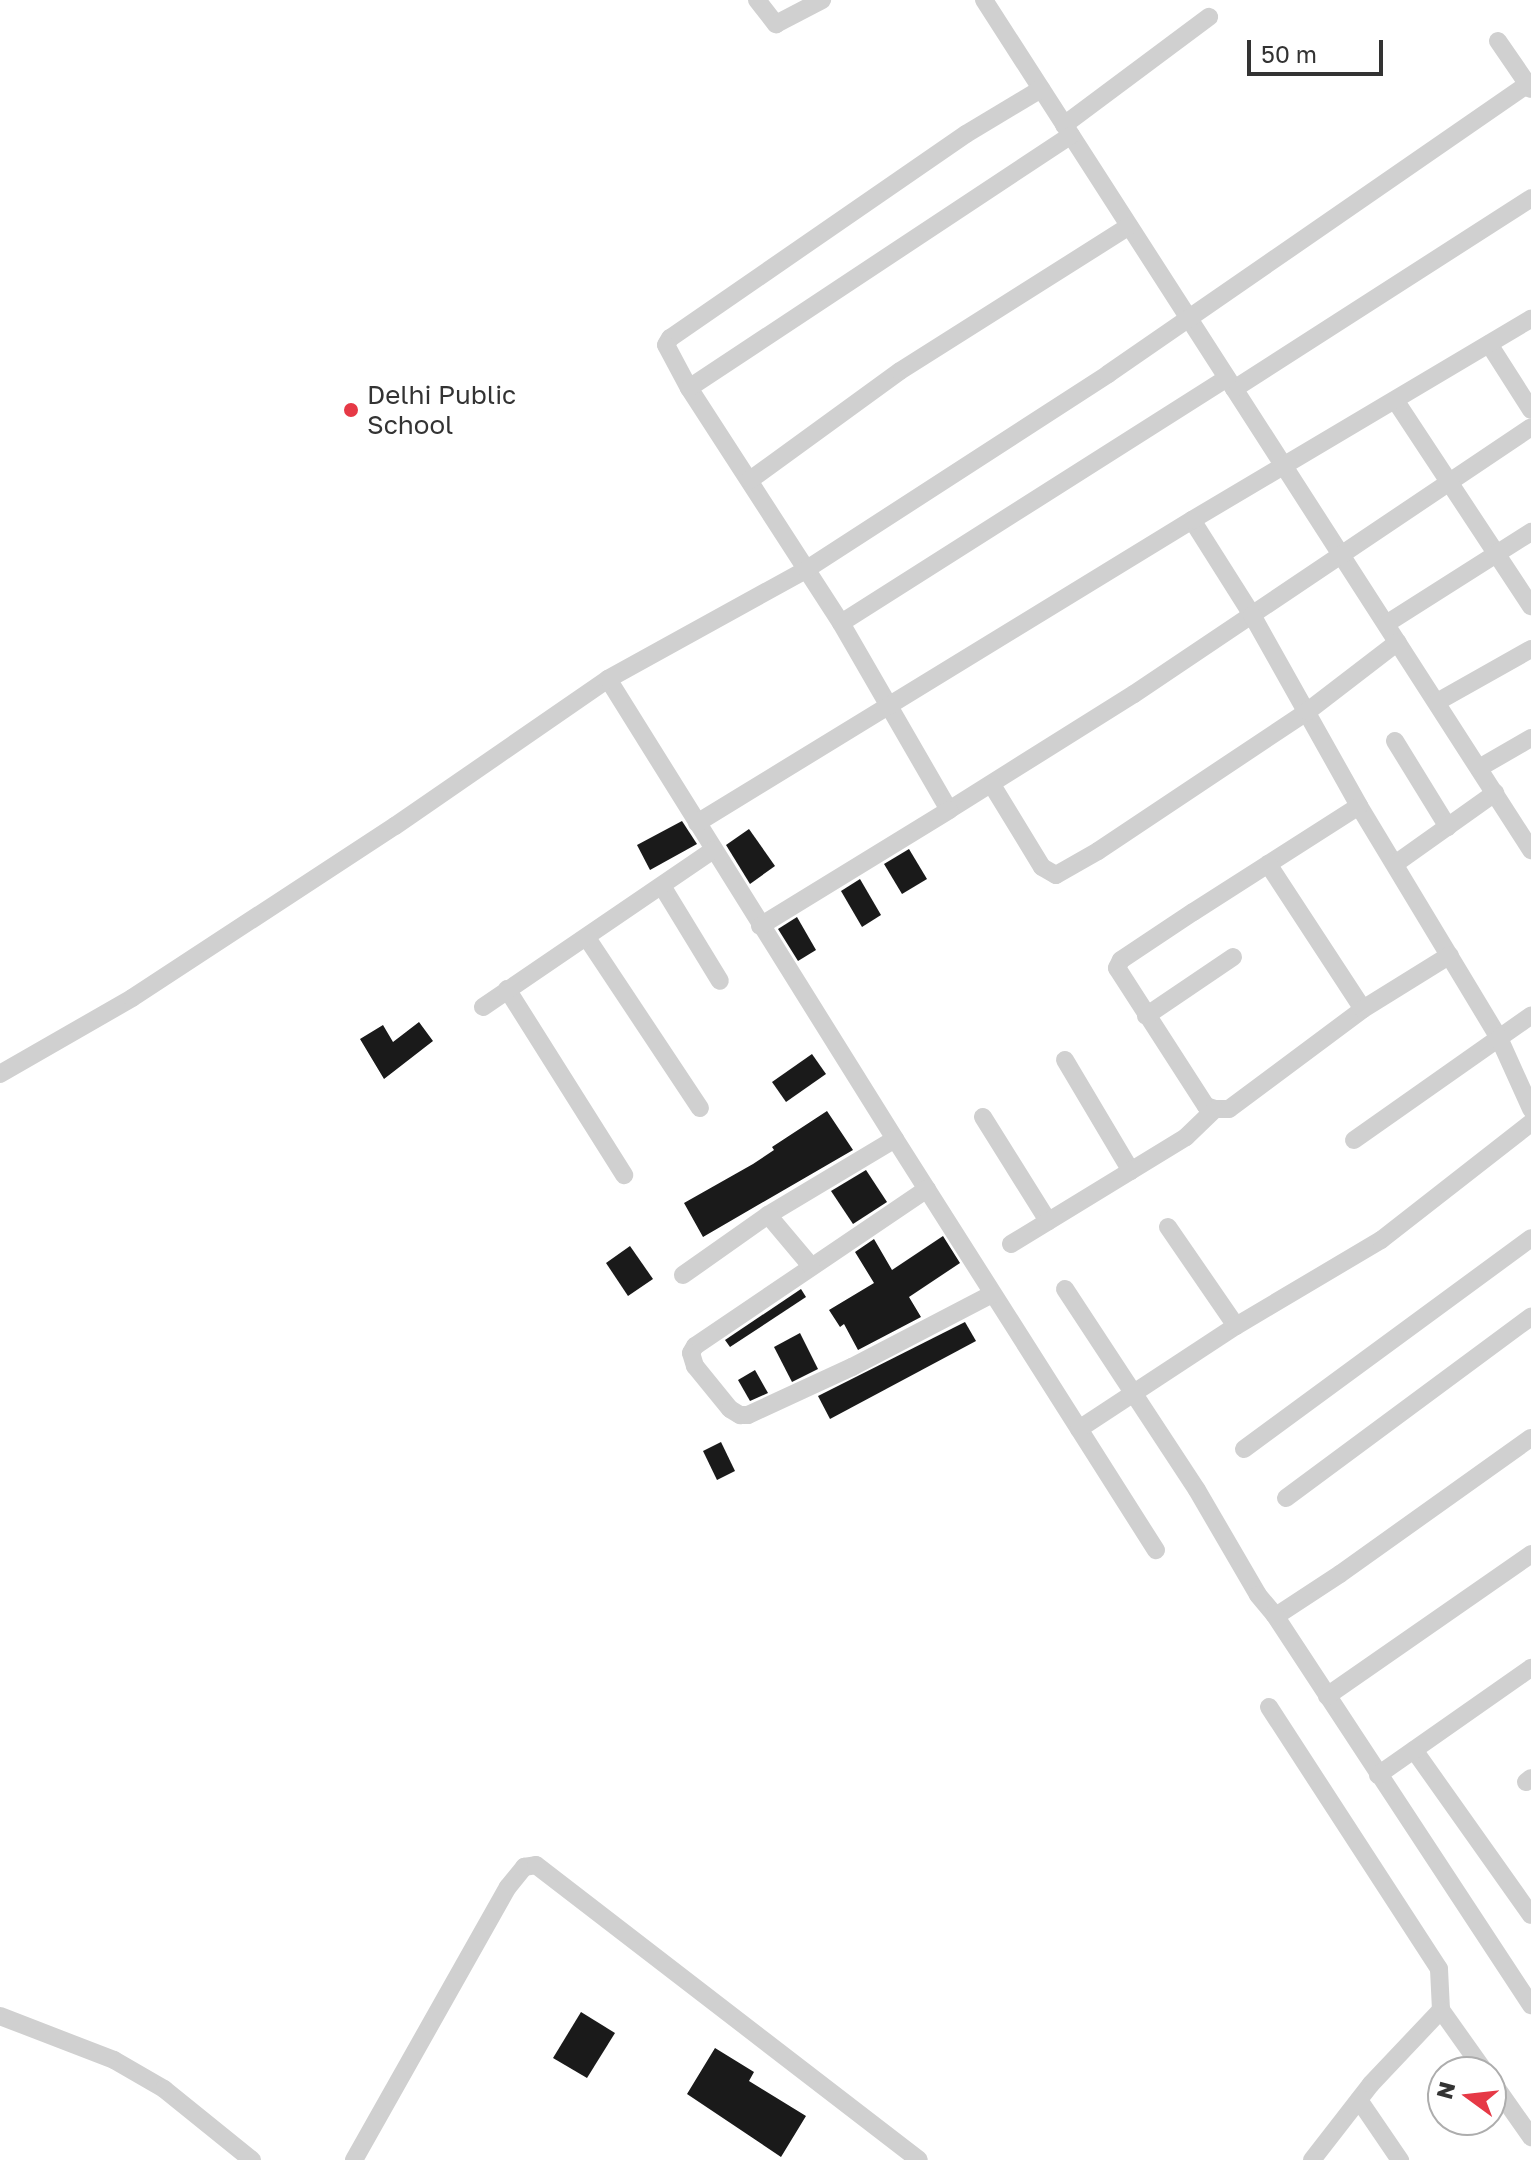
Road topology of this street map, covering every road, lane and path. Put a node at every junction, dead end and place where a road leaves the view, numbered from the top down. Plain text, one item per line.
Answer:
1 (757, 0) edge
2 (822, 0) edge
3 (984, 0) edge
4 (1209, 17) dead end
5 (1498, 41) dead end
6 (1529, 86) edge
7 (1041, 89) junction
8 (1067, 130) junction
9 (1531, 198) edge
10 (1129, 226) junction
11 (1189, 319) junction
12 (1531, 319) edge
13 (1489, 344) junction
14 (1231, 384) junction
15 (689, 388) junction
16 (1395, 400) junction
17 (1531, 410) edge
18 (1531, 427) edge
19 (1283, 466) junction
20 (750, 480) junction
21 (1449, 481) junction
22 (1192, 520) junction
23 (1531, 532) edge
24 (1341, 552) junction
25 (1497, 554) junction
26 (807, 569) junction
27 (1531, 606) edge
28 (1252, 615) junction
29 (841, 623) junction
30 (1386, 624) junction
31 (1398, 642) junction
32 (1531, 649) edge
33 (608, 679) junction
34 (1437, 702) junction
35 (890, 704) junction
36 (1308, 711) junction
37 (1531, 738) edge
38 (1395, 741) dead end
39 (1479, 768) junction
40 (992, 785) junction
41 (1495, 793) junction
42 (1359, 806) junction
43 (949, 810) junction
44 (697, 823) junction
45 (1448, 827) junction
46 (713, 850) junction
47 (1531, 850) edge
48 (1268, 864) junction
49 (1395, 864) junction
50 (662, 886) junction
51 (760, 926) junction
52 (587, 938) junction
53 (1450, 955) junction
54 (1233, 957) dead end
55 (720, 981) dead end
56 (507, 989) junction
57 (483, 1007) dead end
58 (1363, 1009) junction
59 (1146, 1016) junction
60 (1531, 1016) edge
61 (1499, 1038) junction
62 (1065, 1060) dead end
63 (0, 1074) edge
64 (700, 1108) dead end
65 (1215, 1109) junction
66 (1531, 1109) edge
67 (983, 1117) dead end
68 (1531, 1123) edge
69 (895, 1139) junction
70 (1354, 1140) dead end
71 (1131, 1171) junction
72 (624, 1175) dead end
73 (927, 1189) junction
74 (768, 1215) junction
75 (1048, 1221) junction
76 (1168, 1227) dead end
77 (1531, 1238) edge
78 (1011, 1244) dead end
79 (811, 1266) junction
80 (683, 1275) dead end
81 (1065, 1289) dead end
82 (992, 1294) junction
83 (1531, 1317) edge
84 (1236, 1326) junction
85 (1133, 1393) junction
86 (1079, 1429) junction
87 (1531, 1438) edge
88 (1244, 1449) dead end
89 (1286, 1498) dead end
90 (1156, 1550) dead end
91 (1531, 1554) edge
92 (1274, 1614) junction
93 (1531, 1668) edge
94 (1327, 1696) junction
95 (1269, 1707) dead end
96 (1414, 1750) junction
97 (1378, 1775) junction
98 (1527, 1902) edge
99 (1531, 2005) edge
100 (1441, 2010) junction
101 (0, 2016) edge
102 (1474, 2056) edge
103 (1359, 2100) junction
104 (1507, 2103) edge
105 (1531, 2137) edge
106 (252, 2160) edge
107 (354, 2160) edge
108 (919, 2160) edge
109 (1312, 2160) edge
110 (1400, 2160) edge

1 - 2 street
3 - 7 street
4 - 8 street
5 - 6 street
6 - 11 street
7 - 8 street
7 - 15 street
8 - 10 street
8 - 15 street
9 - 14 street
10 - 11 street
10 - 20 street
11 - 14 street
11 - 26 street
12 - 13 street
13 - 16 street
13 - 17 street
14 - 19 street
14 - 29 street
15 - 20 street
16 - 19 street
16 - 21 street
18 - 21 street
19 - 22 street
19 - 24 street
20 - 26 street
21 - 24 street
21 - 25 street
22 - 28 street
22 - 35 street
23 - 25 street
24 - 28 street
24 - 30 street
25 - 27 street
25 - 30 street
26 - 29 street
26 - 33 street
28 - 36 street
28 - 40 street
29 - 35 street
30 - 31 street
31 - 34 street
31 - 36 street
32 - 34 street
33 - 44 street
33 - 63 street
34 - 39 street
35 - 43 street
35 - 44 street
36 - 40 street
36 - 42 street
37 - 39 street
38 - 45 street
39 - 41 street
40 - 43 street
41 - 45 street
41 - 47 street
42 - 48 street
42 - 49 street
43 - 51 street
44 - 46 street
45 - 49 street
46 - 50 street
46 - 51 street
48 - 58 street
48 - 59 street
49 - 53 street
50 - 52 street
50 - 55 street
51 - 69 street
52 - 56 street
52 - 64 street
53 - 58 street
53 - 61 street
54 - 59 street
56 - 57 street
56 - 72 street
58 - 65 street
59 - 65 street
60 - 61 street
61 - 66 street
61 - 70 street
62 - 71 street
65 - 71 street
67 - 75 street
68 - 84 street
69 - 73 street
69 - 74 street
71 - 75 street
73 - 79 street
73 - 82 street
74 - 79 street
74 - 80 street
75 - 78 street
76 - 84 street
77 - 88 street
79 - 82 street
81 - 85 street
82 - 86 street
83 - 89 street
84 - 85 street
85 - 86 street
85 - 92 street
86 - 90 street
87 - 92 street
91 - 94 street
92 - 94 street
93 - 96 street
94 - 97 street
95 - 100 street
96 - 97 street
96 - 98 street
97 - 99 street
100 - 102 street
100 - 103 street
101 - 106 street
103 - 109 street
103 - 110 street
104 - 105 street
107 - 108 street

